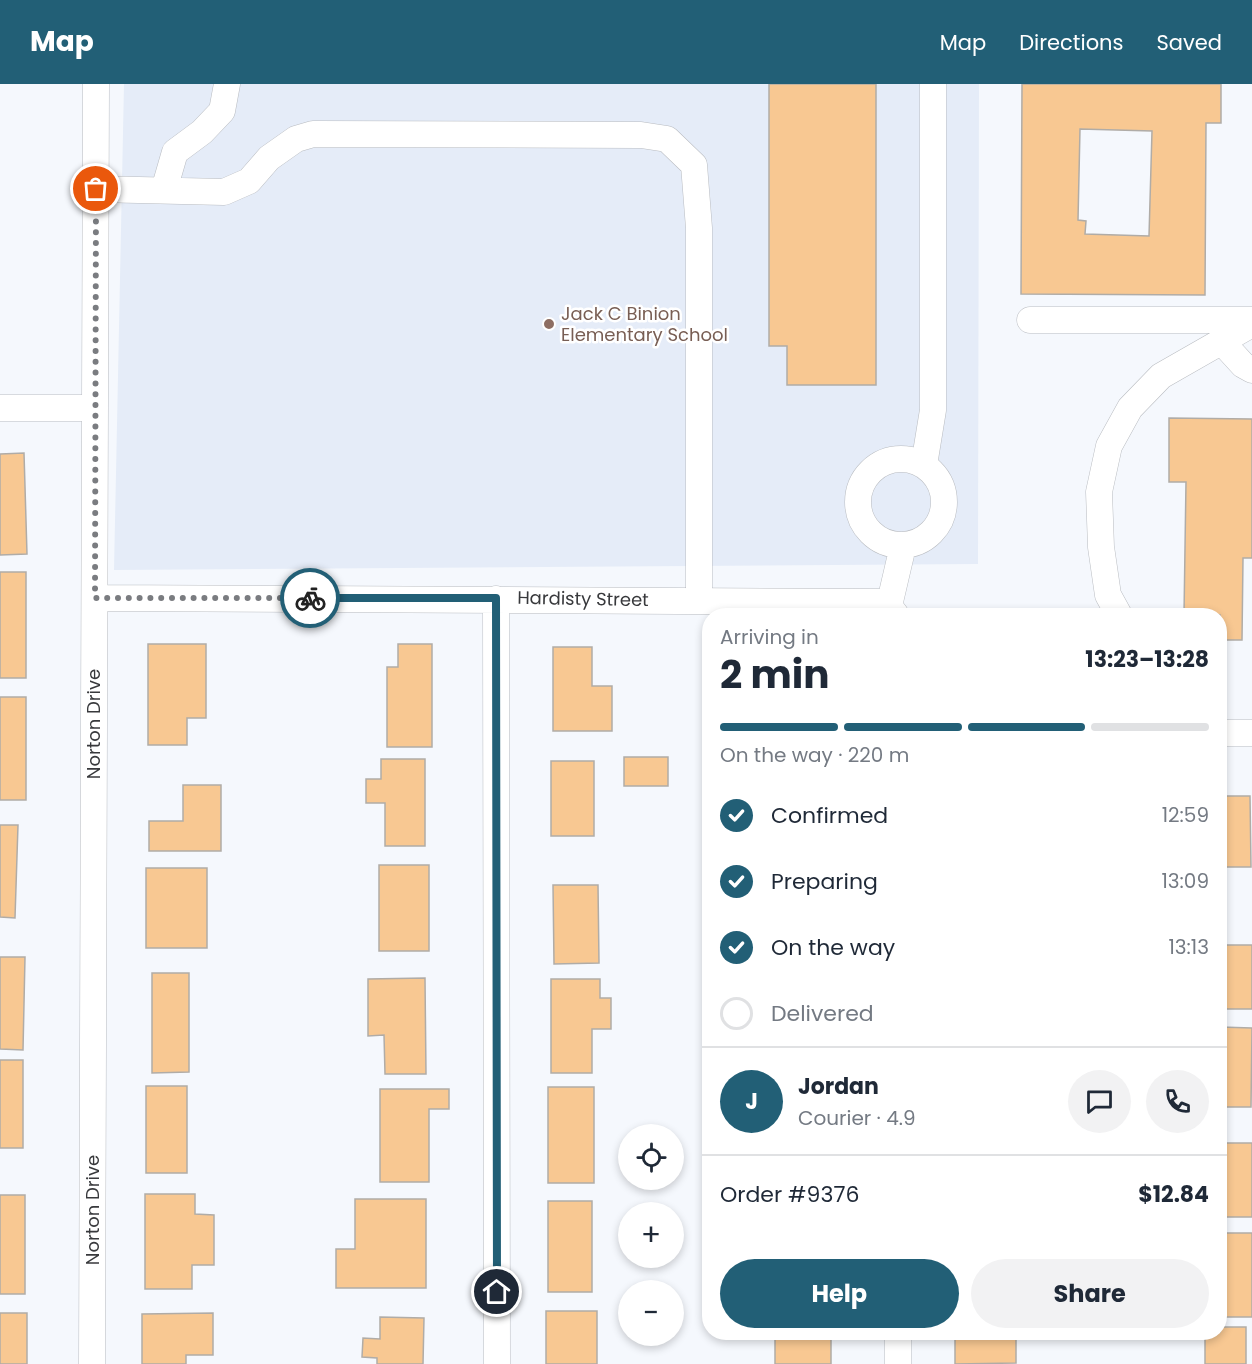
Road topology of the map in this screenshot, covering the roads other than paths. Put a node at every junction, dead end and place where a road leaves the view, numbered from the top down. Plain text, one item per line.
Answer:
1 (96, 84) edge
2 (227, 84) edge
3 (933, 84) edge
4 (96, 189) junction
5 (164, 190) junction
6 (1030, 320) dead end
7 (1252, 322) edge
8 (1222, 342) junction
9 (1252, 370) edge
10 (0, 408) edge
11 (95, 408) junction
12 (924, 465) junction
13 (903, 546) junction
14 (95, 598) junction
15 (496, 598) junction
16 (699, 600) junction
17 (889, 608) edge
18 (893, 608) edge
19 (1115, 608) edge
20 (1227, 733) edge
21 (1252, 733) edge
22 (898, 1340) edge
23 (92, 1364) edge
24 (497, 1364) edge
25 (898, 1364) edge

1 - 4 street, Norton Drive
2 - 5 street
3 - 12 street
4 - 5 street
4 - 11 street, Norton Drive
5 - 16 street
6 - 7 street
7 - 8 street
8 - 9 street
8 - 19 street
10 - 11 street
11 - 14 street, Norton Drive
12 - 13 street
12 - 13 street
13 - 18 street
14 - 15 street, Hardisty Street
14 - 23 street, Norton Drive
15 - 16 street, Hardisty Street
15 - 24 street
16 - 17 street, Hardisty Street
20 - 21 street
22 - 25 street

